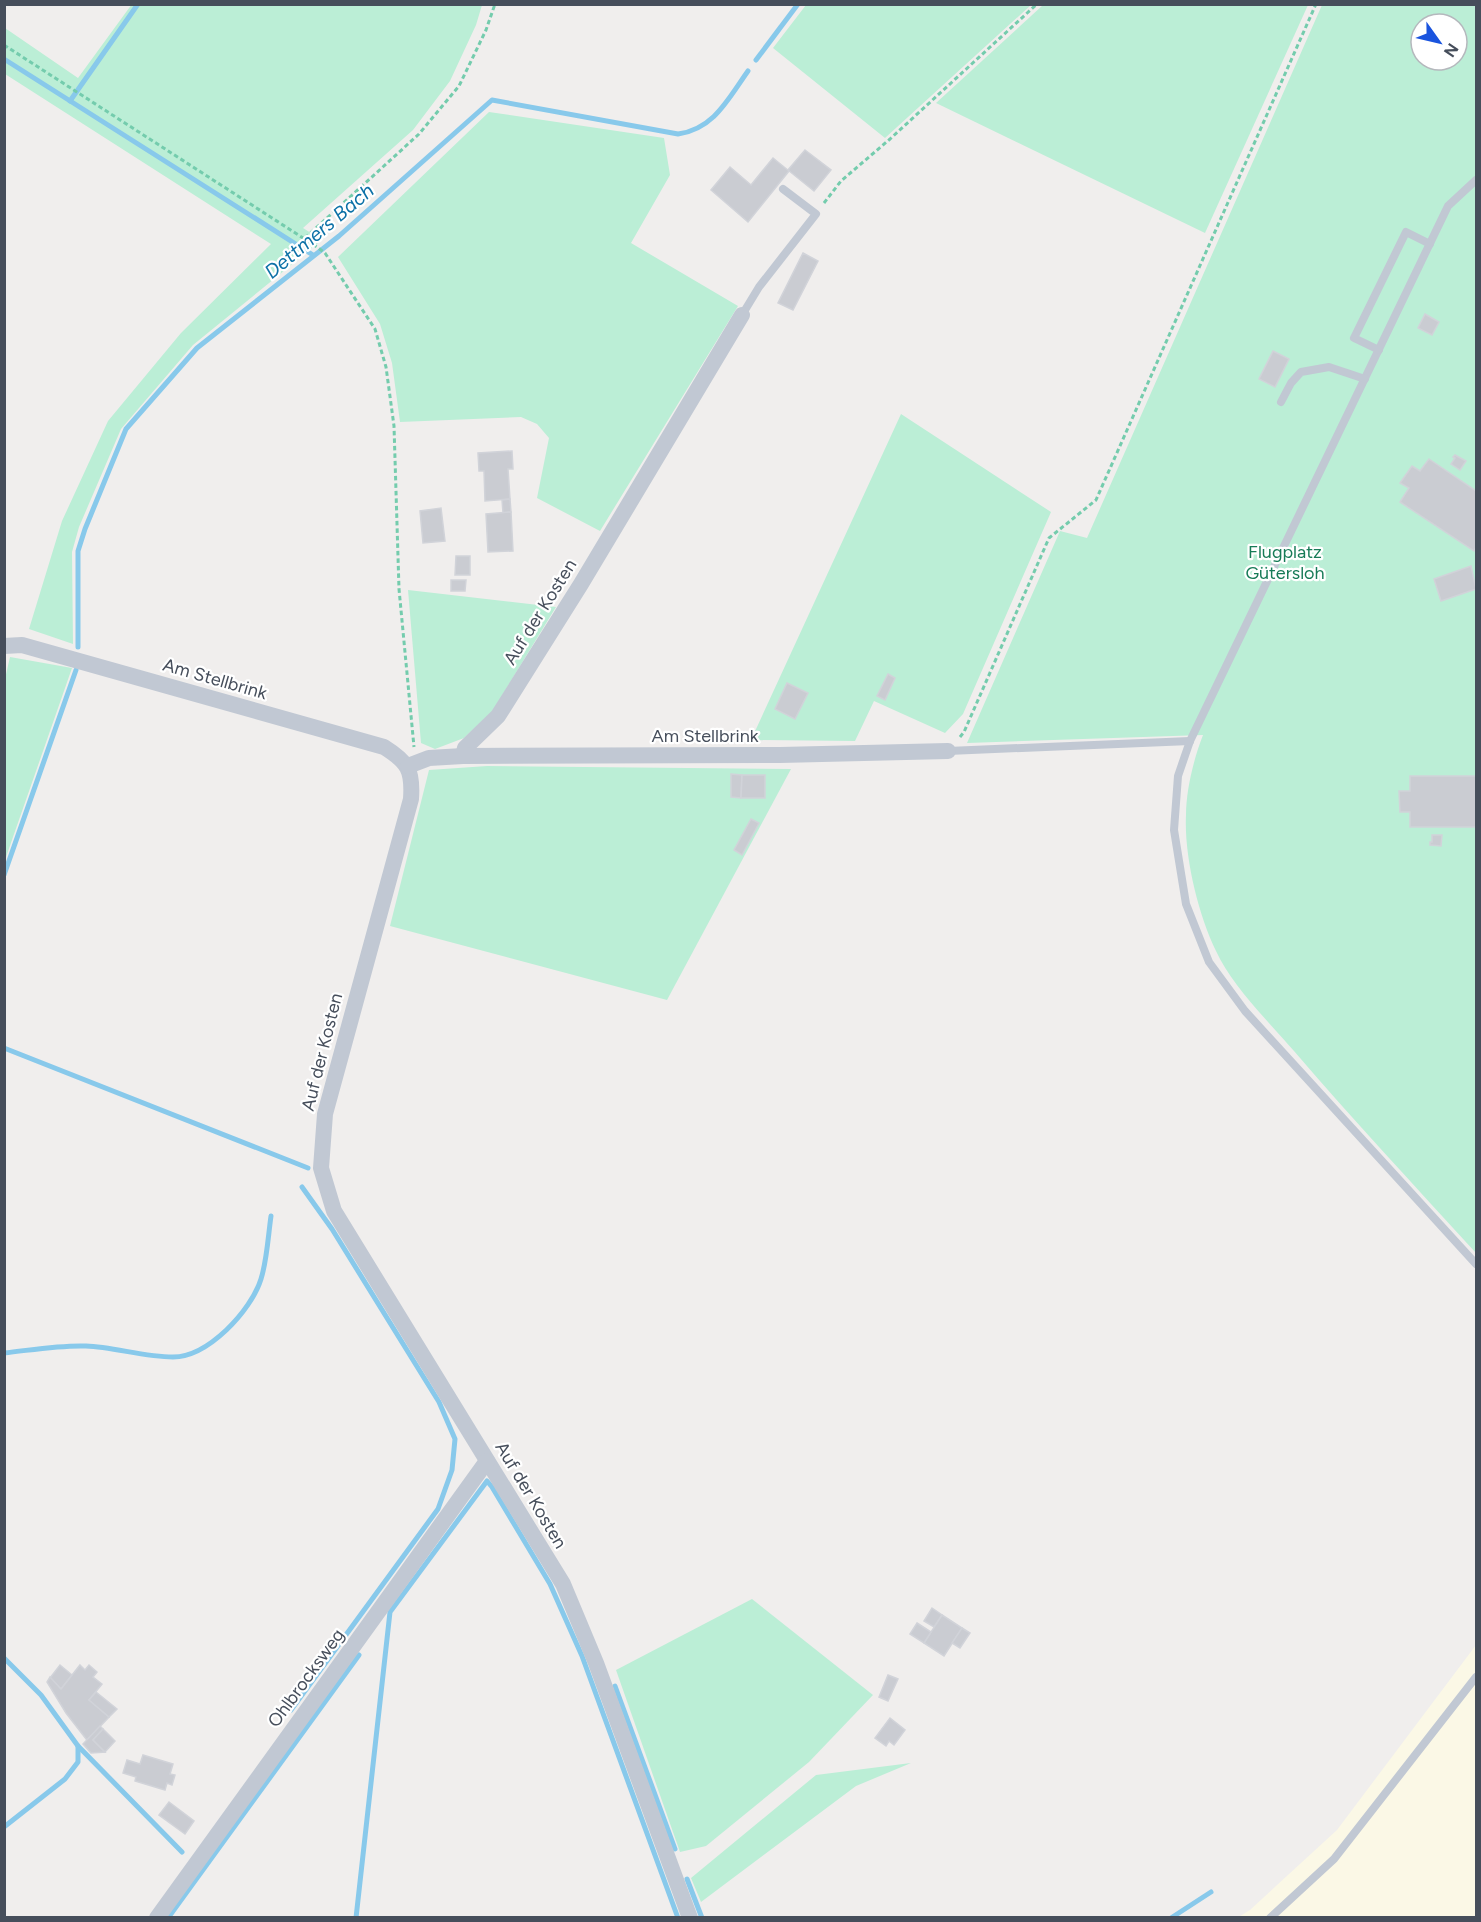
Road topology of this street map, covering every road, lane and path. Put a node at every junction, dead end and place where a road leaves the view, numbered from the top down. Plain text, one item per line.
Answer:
1 (495, 4) edge
2 (1037, 4) edge
3 (1316, 4) edge
4 (4, 45) edge
5 (1476, 180) edge
6 (783, 189) dead end
7 (816, 214) junction
8 (305, 238) junction
9 (1430, 243) junction
10 (742, 315) joint
11 (1379, 350) junction
12 (1365, 379) junction
13 (1281, 402) dead end
14 (4, 646) edge
15 (1190, 741) junction
16 (948, 752) junction
17 (463, 756) junction
18 (408, 766) junction
19 (1476, 1264) edge
20 (488, 1461) junction
21 (1476, 1677) edge
22 (157, 1917) edge
23 (690, 1917) edge
24 (1270, 1917) edge

1 - 8 path
2 - 7 path
3 - 16 path
4 - 8 path
5 - 9 lane
6 - 7 lane
7 - 10 lane
8 - 18 path
9 - 11 lane
9 - 11 lane
10 - 17 street, Auf der Kosten
11 - 12 lane
12 - 13 lane
12 - 15 lane
14 - 18 street, Am Stellbrink
15 - 16 lane
15 - 19 lane
16 - 17 street, Am Stellbrink
17 - 18 street
18 - 20 street, Auf der Kosten
20 - 22 street, Ohlbrocksweg
20 - 23 street, Auf der Kosten
21 - 24 lane

